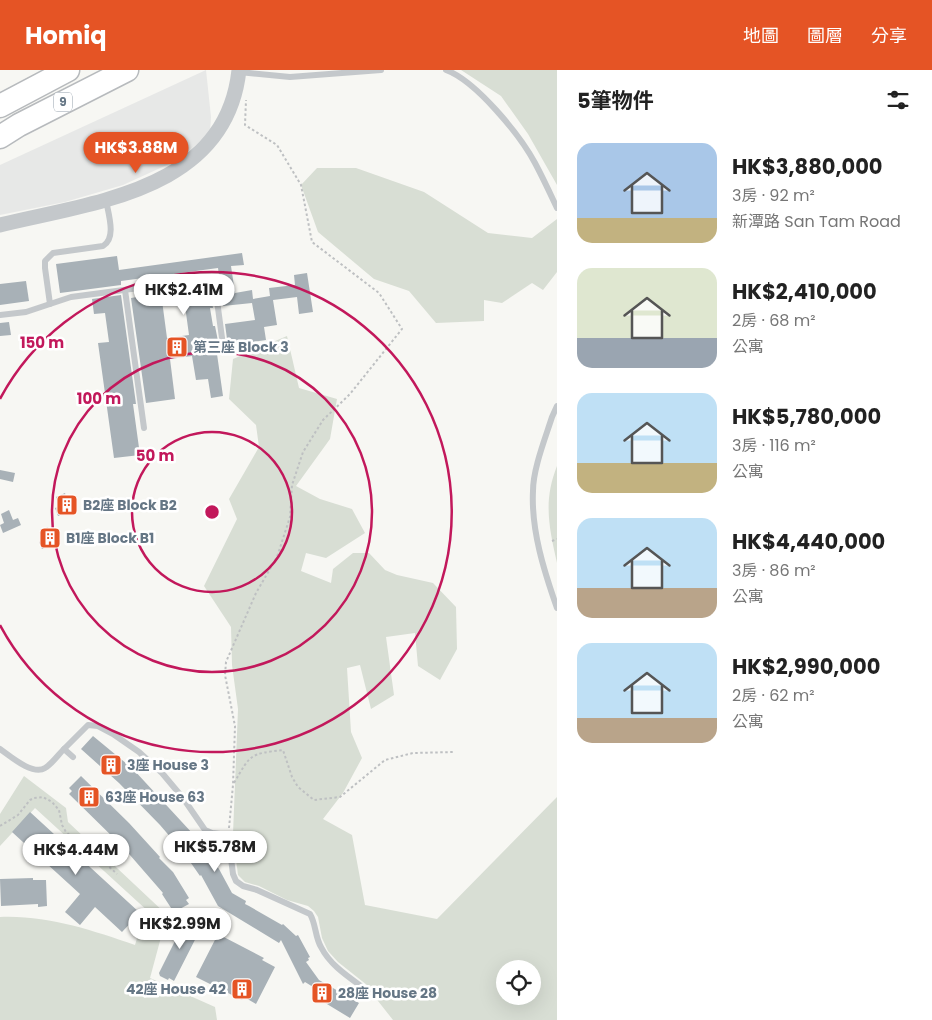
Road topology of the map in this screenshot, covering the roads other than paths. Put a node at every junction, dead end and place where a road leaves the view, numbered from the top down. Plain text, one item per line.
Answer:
1 (68, 70) edge
2 (127, 70) edge
3 (381, 70) edge
4 (446, 70) edge
5 (239, 71) edge
6 (0, 106) edge
7 (0, 137) edge
8 (106, 200) junction
9 (557, 208) edge
10 (0, 225) edge
11 (125, 290) junction
12 (50, 304) junction
13 (0, 315) edge
14 (222, 338) dead end
15 (557, 406) edge
16 (144, 428) dead end
17 (557, 608) edge
18 (64, 749) junction
19 (3, 751) edge
20 (73, 757) dead end
21 (0, 760) edge
22 (368, 992) dead end

1 - 6 highway, 9
2 - 7 highway, 9
3 - 5 lane
4 - 9 lane
5 - 8 street
8 - 10 street
8 - 12 lane
11 - 12 lane
11 - 14 lane
11 - 16 lane
12 - 13 lane
15 - 17 lane
18 - 19 lane
18 - 20 lane
18 - 22 lane
19 - 21 lane

